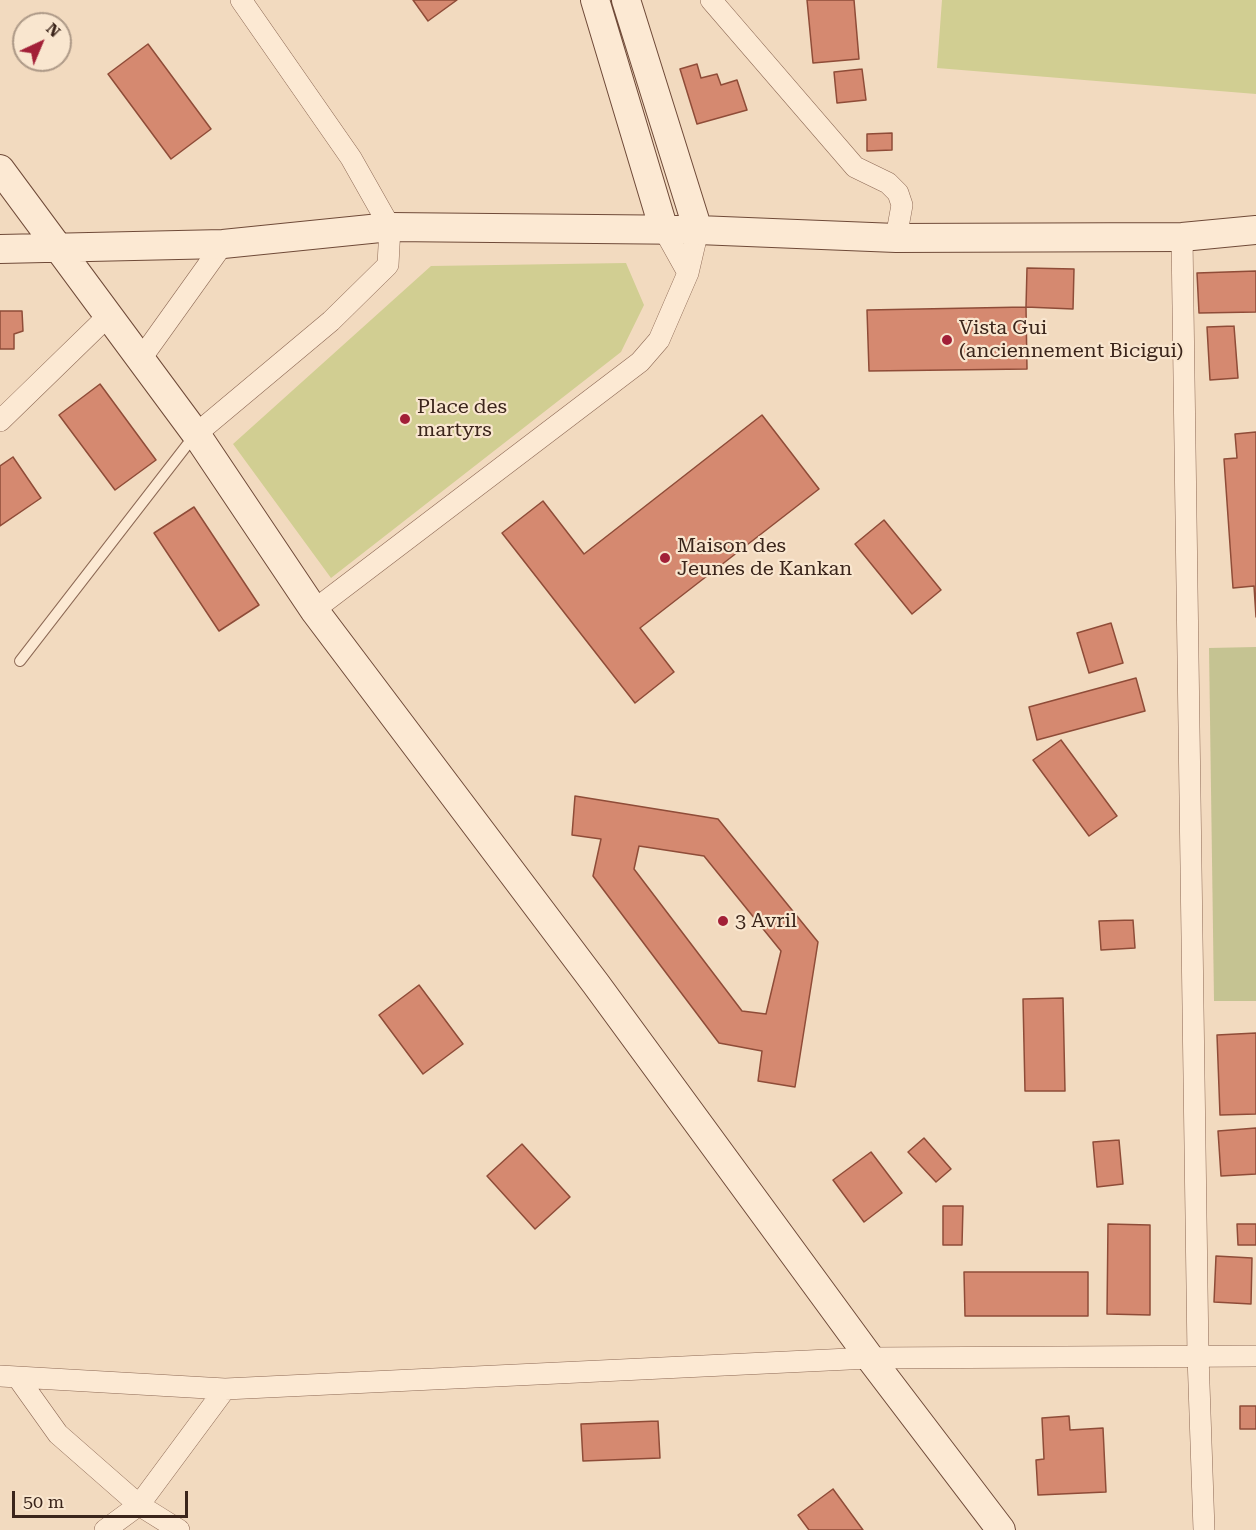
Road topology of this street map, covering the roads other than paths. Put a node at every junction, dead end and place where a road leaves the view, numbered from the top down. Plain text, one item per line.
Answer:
1 (241, 0) edge
2 (594, 0) edge
3 (626, 0) edge
4 (711, 0) edge
5 (0, 169) edge
6 (390, 227) junction
7 (663, 230) junction
8 (698, 230) junction
9 (1256, 230) edge
10 (1182, 237) junction
11 (896, 238) junction
12 (223, 244) junction
13 (59, 248) junction
14 (0, 249) edge
15 (688, 273) junction
16 (108, 316) junction
17 (140, 360) junction
18 (0, 421) edge
19 (196, 434) junction
20 (314, 610) junction
21 (20, 661) dead end
22 (1198, 1355) junction
23 (1256, 1356) edge
24 (870, 1358) junction
25 (9, 1377) edge
26 (225, 1389) junction
27 (139, 1505) junction
28 (105, 1530) edge
29 (135, 1530) edge
30 (179, 1530) edge
31 (1000, 1530) edge
32 (1204, 1530) edge

1 - 6 street
2 - 7 main road
3 - 8 main road
4 - 11 street
5 - 13 main road
6 - 7 main road
6 - 12 main road
6 - 19 street
7 - 8 main road
7 - 15 street
8 - 11 main road
8 - 15 street
9 - 10 main road
10 - 11 main road
10 - 22 street
12 - 13 main road
12 - 17 street
13 - 14 main road
13 - 16 main road
15 - 20 street
16 - 17 main road
16 - 18 street
17 - 19 main road
19 - 20 main road
19 - 21 lane
20 - 24 main road
22 - 23 street
22 - 24 street
22 - 32 street
24 - 26 street
24 - 31 main road
25 - 26 street
25 - 27 street
26 - 27 street
27 - 28 street
27 - 29 street
27 - 30 street

